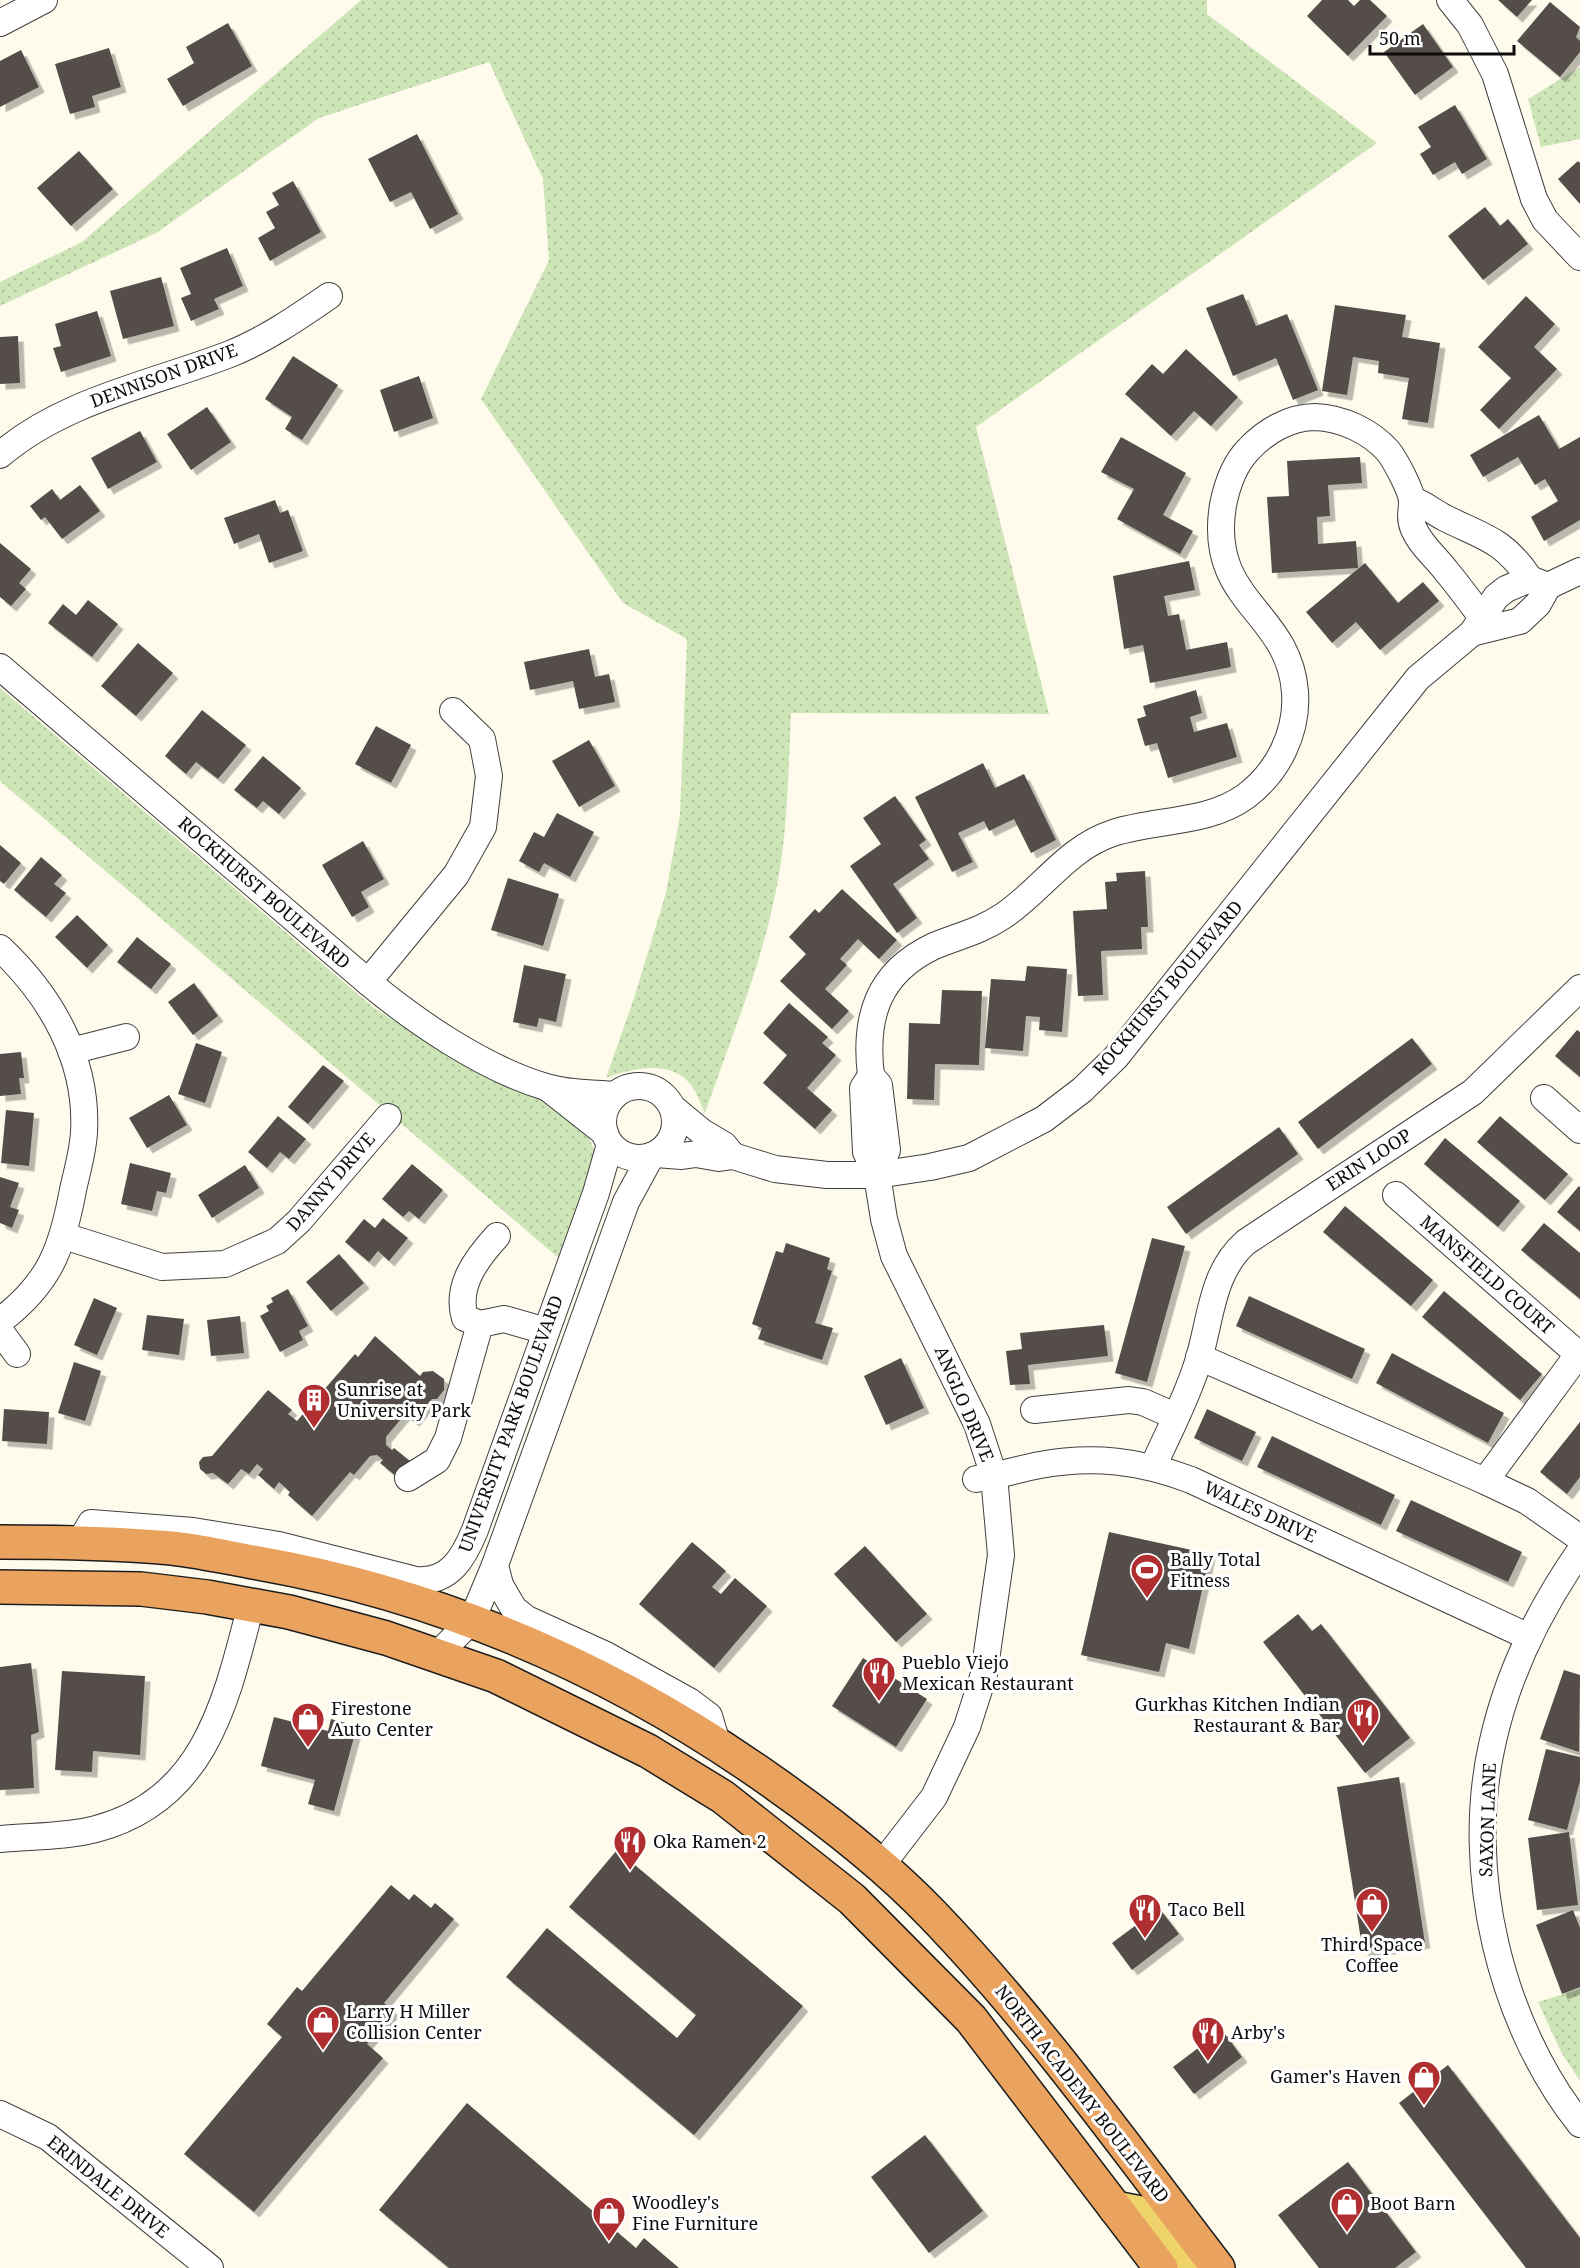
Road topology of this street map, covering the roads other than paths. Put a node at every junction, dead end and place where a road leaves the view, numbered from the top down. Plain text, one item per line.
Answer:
1 (44, 0) edge
2 (1450, 0) edge
3 (0, 23) edge
4 (1580, 257) edge
5 (328, 296) dead end
6 (0, 455) edge
7 (1412, 500) junction
8 (1580, 571) edge
9 (1539, 582) junction
10 (1477, 625) junction
11 (0, 667) edge
12 (453, 711) dead end
13 (0, 948) edge
14 (368, 982) junction
15 (1580, 988) edge
16 (126, 1037) dead end
17 (71, 1051) junction
18 (548, 1088) junction
19 (615, 1095) junction
20 (1544, 1098) dead end
21 (673, 1108) junction
22 (388, 1117) dead end
23 (1580, 1130) edge
24 (607, 1138) junction
25 (654, 1155) junction
26 (733, 1156) junction
27 (878, 1175) junction
28 (1396, 1195) dead end
29 (64, 1236) junction
30 (497, 1236) dead end
31 (0, 1321) edge
32 (480, 1324) junction
33 (0, 1331) edge
34 (546, 1331) junction
35 (1579, 1353) edge
36 (17, 1354) dead end
37 (1199, 1357) junction
38 (1034, 1410) dead end
39 (1175, 1416) junction
40 (1153, 1467) junction
41 (408, 1478) dead end
42 (985, 1478) junction
43 (1485, 1480) junction
44 (1580, 1538) edge
45 (0, 1542) edge
46 (80, 1542) junction
47 (1580, 1551) edge
48 (495, 1565) junction
49 (0, 1587) edge
50 (250, 1605) junction
51 (472, 1620) junction
52 (1529, 1636) junction
53 (437, 1655) junction
54 (717, 1743) junction
55 (648, 1751) junction
56 (0, 1839) edge
57 (880, 1867) junction
58 (929, 1911) junction
59 (0, 2114) edge
60 (1580, 2124) edge
61 (1115, 2208) junction
62 (210, 2268) edge
63 (1161, 2268) edge
64 (1190, 2268) edge
65 (1218, 2268) edge

1 - 3 street
2 - 4 street
5 - 6 street, DENNISON DRIVE
7 - 9 street
7 - 10 street
7 - 27 street
8 - 9 street, ROCKHURST BOULEVARD
9 - 10 street, ROCKHURST BOULEVARD
9 - 10 street, ROCKHURST BOULEVARD
10 - 27 street, ROCKHURST BOULEVARD
11 - 14 street, ROCKHURST BOULEVARD
12 - 14 street
13 - 17 street
14 - 18 street, ROCKHURST BOULEVARD
15 - 37 street, ERIN LOOP
16 - 17 street
17 - 29 street
18 - 19 street, ROCKHURST BOULEVARD
18 - 24 street, ROCKHURST BOULEVARD
19 - 21 street
19 - 24 street
20 - 23 street
21 - 25 street
21 - 26 street, ROCKHURST BOULEVARD
22 - 29 street, DANNY DRIVE
24 - 25 street
24 - 34 street, UNIVERSITY PARK BOULEVARD
25 - 26 street, ROCKHURST BOULEVARD
25 - 48 street, UNIVERSITY PARK BOULEVARD
26 - 27 street, ROCKHURST BOULEVARD
27 - 42 street, ANGLO DRIVE
28 - 35 street, MANSFIELD COURT
29 - 31 street
30 - 32 street
32 - 34 street
32 - 41 street
33 - 36 street
34 - 46 street, UNIVERSITY PARK BOULEVARD
35 - 43 street
37 - 39 street, ERIN LOOP
37 - 43 street
38 - 39 street
39 - 40 street, ERIN LOOP
40 - 42 street, WALES DRIVE
40 - 52 street, WALES DRIVE
42 - 57 street, ANGLO DRIVE
43 - 44 street
45 - 46 highway, NORTH ACADEMY BOULEVARD
46 - 51 highway, NORTH ACADEMY BOULEVARD
47 - 52 street, SAXON LANE
48 - 51 street, UNIVERSITY PARK BOULEVARD
48 - 54 street, UNIVERSITY PARK BOULEVARD
49 - 50 highway
50 - 53 highway
50 - 56 street
51 - 53 street, UNIVERSITY PARK BOULEVARD
51 - 54 highway, NORTH ACADEMY BOULEVARD
52 - 60 street, SAXON LANE
53 - 55 highway
54 - 57 highway, NORTH ACADEMY BOULEVARD
55 - 58 highway
55 - 61 highway
57 - 58 highway, NORTH ACADEMY BOULEVARD
58 - 65 highway, NORTH ACADEMY BOULEVARD
59 - 62 street, ERINDALE DRIVE
61 - 63 highway
61 - 64 main road

